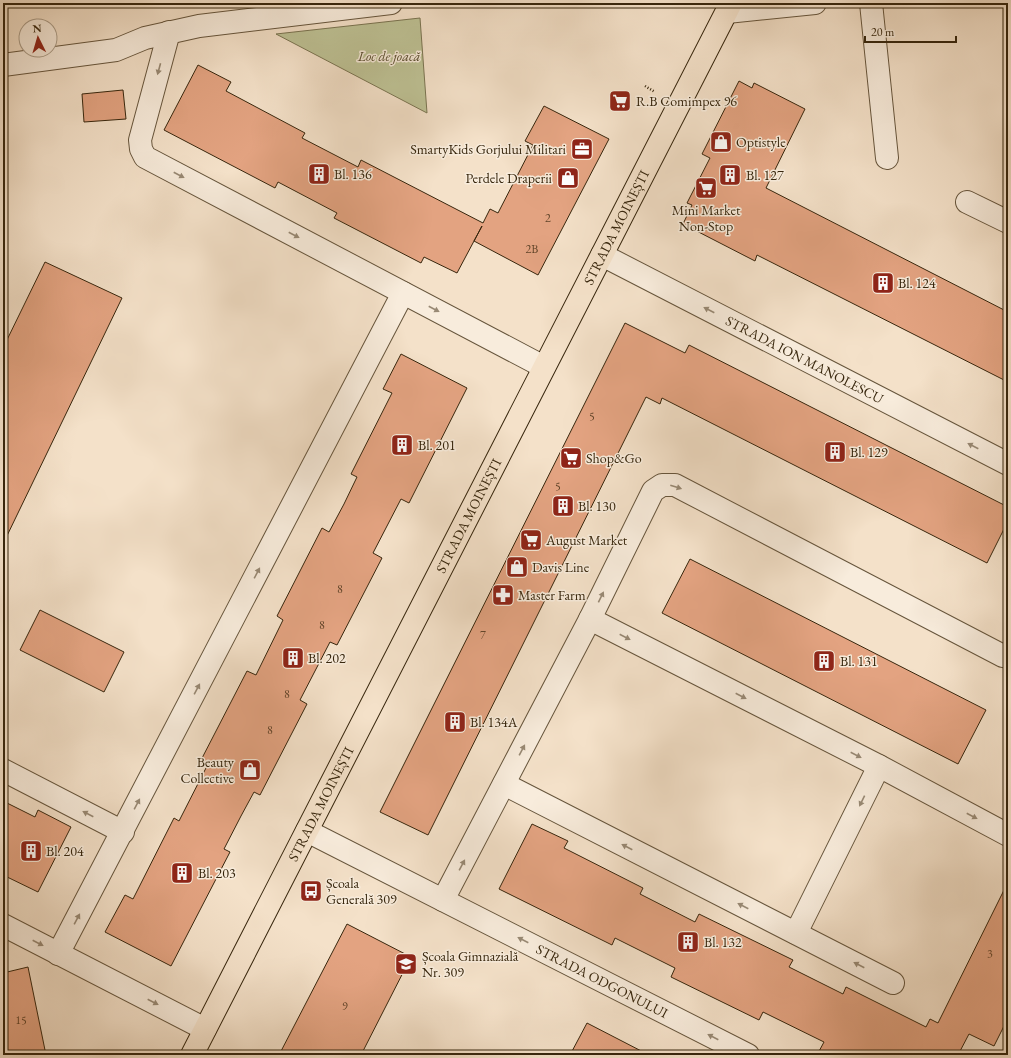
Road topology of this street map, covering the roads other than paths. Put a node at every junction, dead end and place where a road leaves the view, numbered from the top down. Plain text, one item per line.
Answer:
1 (392, 3) edge
2 (815, 3) edge
3 (871, 3) edge
4 (729, 7) edge
5 (169, 32) junction
6 (3, 66) edge
7 (887, 158) dead end
8 (967, 202) dead end
9 (1008, 222) edge
10 (602, 254) junction
11 (403, 293) junction
12 (544, 367) junction
13 (1008, 464) edge
14 (590, 619) junction
15 (1008, 657) edge
16 (879, 766) junction
17 (3, 770) edge
18 (504, 784) junction
19 (307, 831) junction
20 (122, 832) junction
21 (1008, 835) edge
22 (443, 900) junction
23 (3, 925) edge
24 (796, 933) junction
25 (58, 954) junction
26 (894, 983) dead end
27 (205, 1029) junction
28 (192, 1055) edge
29 (748, 1055) edge

1 - 5 street
2 - 4 street
3 - 7 street
4 - 10 main road, STRADA MOINEȘTI
5 - 6 street
5 -> 11 street
8 - 9 street
10 - 12 main road, STRADA MOINEȘTI
13 -> 10 street, STRADA ION MANOLESCU
11 -> 12 street
20 -> 11 street
12 - 19 main road, STRADA MOINEȘTI
14 -> 15 street
14 -> 16 street
18 -> 14 street
16 -> 21 street
16 -> 24 street
20 -> 17 street
22 -> 18 street
24 -> 18 street
19 - 22 street, STRADA ODGONULUI
19 - 27 main road, STRADA MOINEȘTI
25 -> 20 street
29 -> 22 street, STRADA ODGONULUI
23 -> 25 street
26 -> 24 street
25 -> 27 street
27 - 28 main road, STRADA MOINEȘTI

